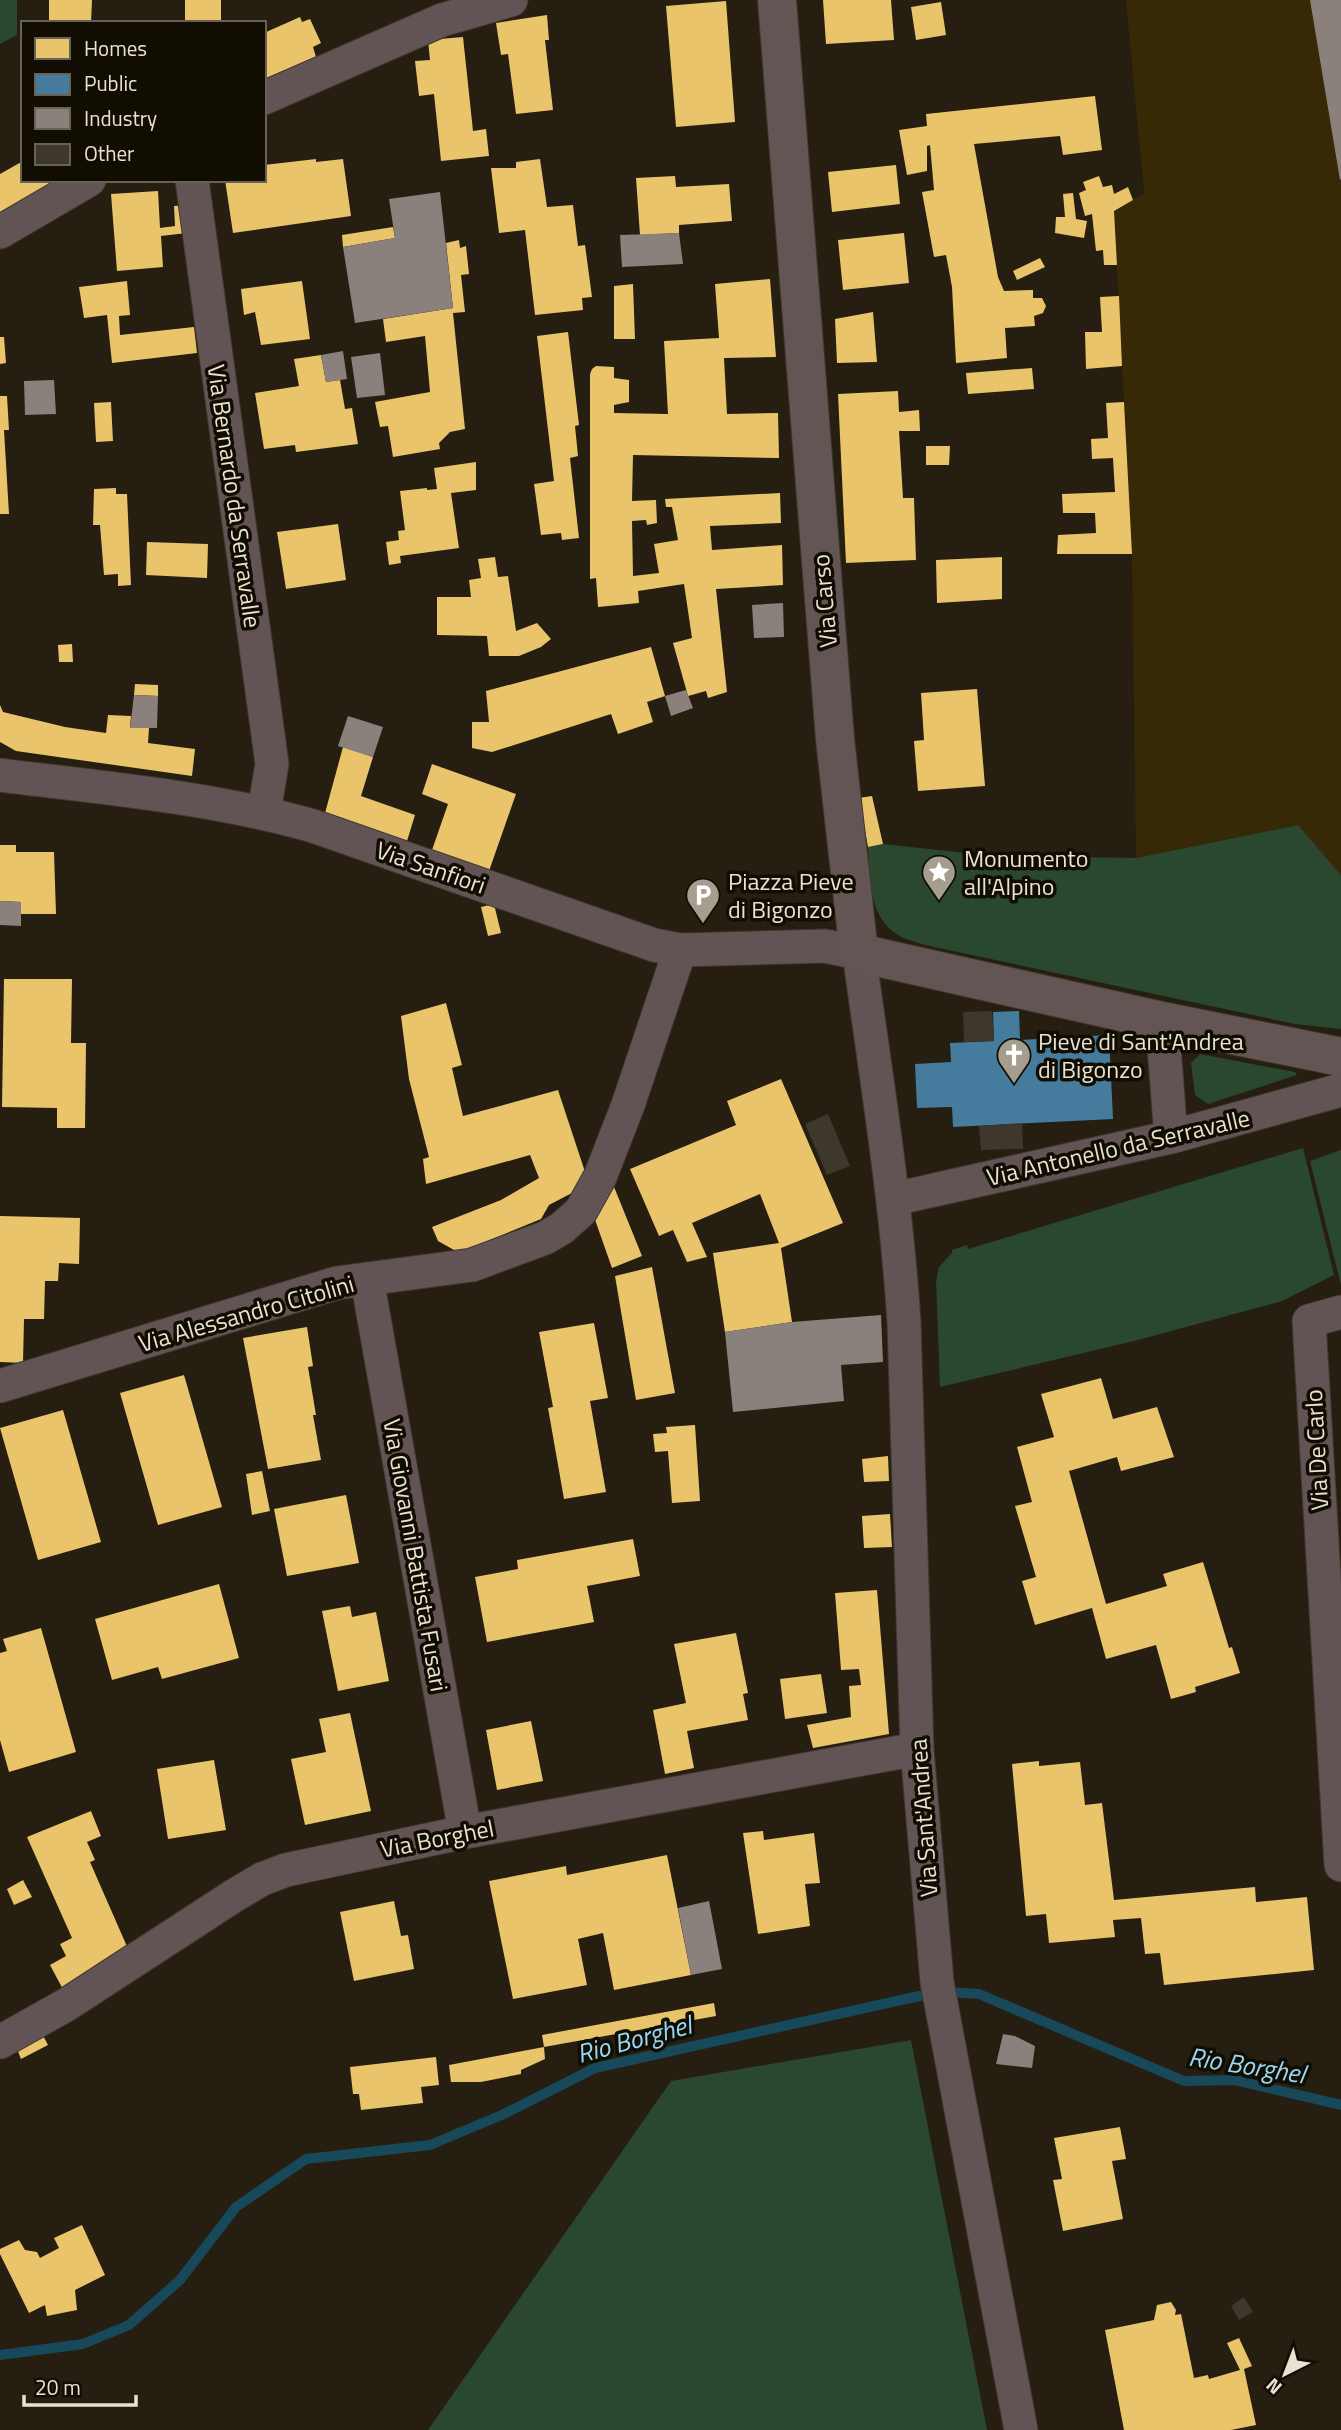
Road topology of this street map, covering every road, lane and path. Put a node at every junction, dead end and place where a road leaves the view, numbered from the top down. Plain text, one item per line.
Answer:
1 (511, 0) edge
2 (776, 0) edge
3 (266, 97) edge
4 (86, 182) edge
5 (192, 182) edge
6 (0, 232) edge
7 (0, 775) edge
8 (264, 812) junction
9 (680, 950) junction
10 (859, 953) junction
11 (1162, 1021) junction
12 (1341, 1057) edge
13 (1341, 1090) edge
14 (1171, 1137) junction
15 (894, 1199) junction
16 (367, 1279) junction
17 (1341, 1312) edge
18 (0, 1386) edge
19 (917, 1749) junction
20 (465, 1832) junction
21 (1341, 1865) edge
22 (0, 2042) edge
23 (1021, 2430) edge

1 - 3 street
2 - 10 street, Via Carso
4 - 6 street
5 - 8 street, Via Bernardo da Serravalle
7 - 8 street, Via Sanfiori
8 - 9 street, Via Sanfiori
9 - 10 street, Via Sanfiori
9 - 16 street, Via Alessandro Citolini
10 - 11 street
10 - 15 street, Via Carso
11 - 12 street
11 - 14 street
13 - 14 street, Via Antonello da Serravalle
14 - 15 street, Via Antonello da Serravalle
15 - 19 street, Via Sant'Andrea
16 - 18 street, Via Alessandro Citolini
16 - 20 street, Via Giovanni Battista Fusari
17 - 21 street, Via De Carlo
19 - 20 street, Via Borghel
19 - 23 street, Via Sant'Andrea
20 - 22 street, Via Borghel

